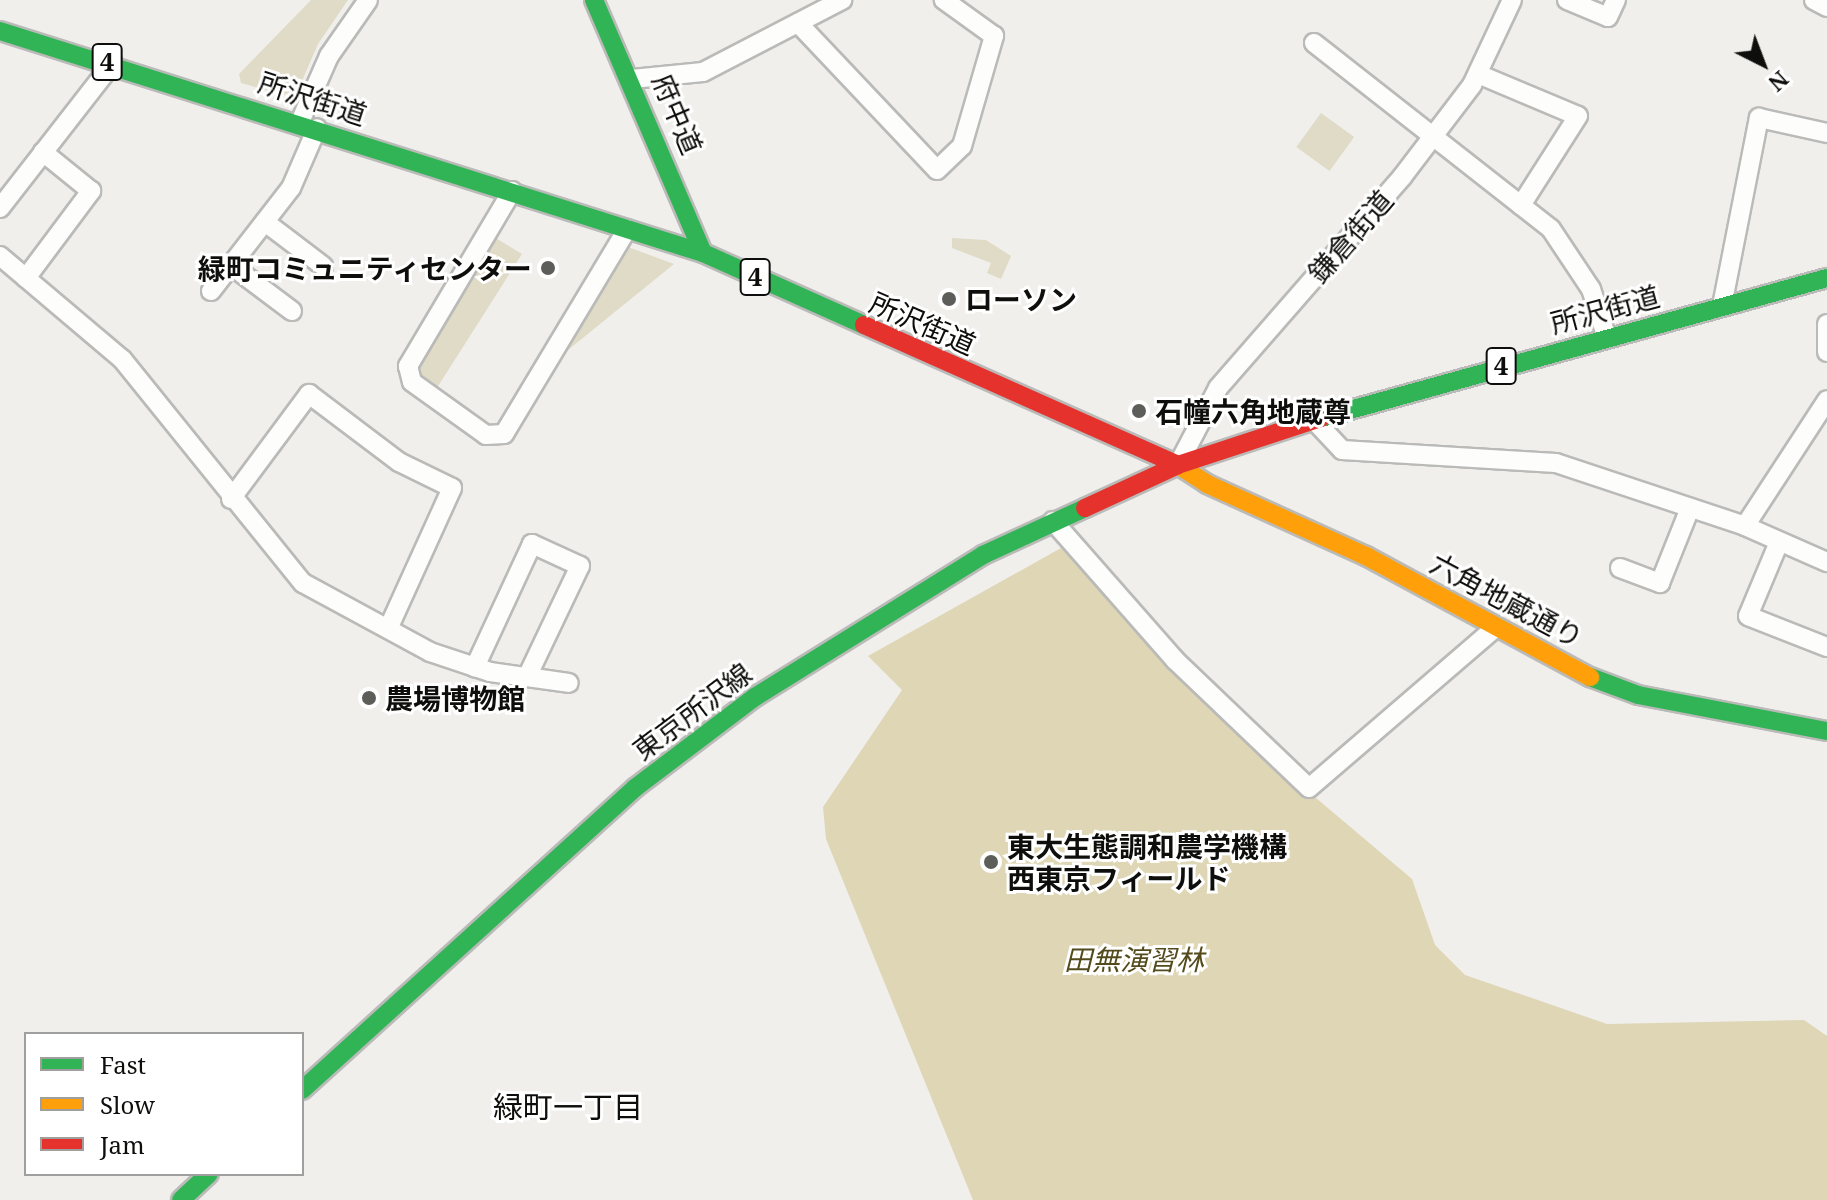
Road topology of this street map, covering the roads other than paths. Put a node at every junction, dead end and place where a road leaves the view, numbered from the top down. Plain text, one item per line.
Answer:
1 (368, 0) edge
2 (594, 0) edge
3 (842, 0) edge
4 (944, 0) edge
5 (1512, 0) edge
6 (1567, 0) edge
7 (1616, 0) edge
8 (1814, 0) edge
9 (1827, 7) edge
10 (798, 23) junction
11 (0, 31) edge
12 (1314, 43) dead end
13 (113, 63) junction
14 (1478, 74) junction
15 (632, 79) junction
16 (308, 125) junction
17 (1827, 133) edge
18 (1431, 138) junction
19 (43, 152) junction
20 (512, 191) junction
21 (1521, 205) junction
22 (0, 208) edge
23 (265, 222) junction
24 (627, 229) junction
25 (703, 253) junction
26 (0, 256) edge
27 (232, 266) junction
28 (323, 266) dead end
29 (26, 278) junction
30 (1827, 278) edge
31 (211, 291) dead end
32 (1722, 306) junction
33 (292, 311) dead end
34 (1827, 324) edge
35 (1607, 338) junction
36 (1827, 352) edge
37 (1827, 400) edge
38 (1314, 420) junction
39 (1178, 465) junction
40 (231, 499) junction
41 (1690, 508) junction
42 (1053, 521) junction
43 (1745, 526) junction
44 (1779, 542) junction
45 (1827, 562) edge
46 (1620, 568) dead end
47 (389, 627) junction
48 (1496, 627) junction
49 (1827, 647) edge
50 (475, 667) junction
51 (527, 677) junction
52 (569, 683) dead end
53 (1827, 731) edge
54 (304, 1088) edge
55 (207, 1176) edge
56 (181, 1200) edge

1 - 16 street
2 - 15 main road, 府中道
3 - 10 street
4 - 10 street
5 - 14 street, 鎌倉街道
6 - 7 street
8 - 9 street
10 - 15 street
11 - 13 main road, 所沢街道 / 4
12 - 18 street
13 - 16 main road, 所沢街道 / 4
13 - 19 street
14 - 18 street, 鎌倉街道
14 - 21 street
15 - 25 main road, 府中道
16 - 20 main road, 所沢街道 / 4
16 - 23 street
17 - 32 street
18 - 21 street
18 - 39 street, 鎌倉街道
19 - 22 street
19 - 29 street
20 - 24 main road, 所沢街道 / 4
20 - 24 street
21 - 35 street
23 - 27 street
23 - 28 street
24 - 25 main road, 所沢街道 / 4
25 - 39 main road, 所沢街道 / 4
26 - 29 street
27 - 31 street
27 - 33 street
29 - 40 street
30 - 32 main road, 所沢街道 / 4
32 - 35 main road, 所沢街道 / 4
34 - 36 street
35 - 38 main road, 所沢街道 / 4
37 - 43 street
38 - 39 main road, 所沢街道 / 4
38 - 41 street
39 - 42 main road, 東京所沢線 / 4
39 - 48 main road, 六角地蔵通り
40 - 47 street
40 - 47 street
41 - 43 street
41 - 46 street
42 - 48 street
42 - 54 main road, 東京所沢線 / 4
43 - 44 street
44 - 45 street
44 - 49 street
47 - 50 street
48 - 53 main road, 六角地蔵通り
50 - 51 street
50 - 51 street
51 - 52 street
55 - 56 main road

